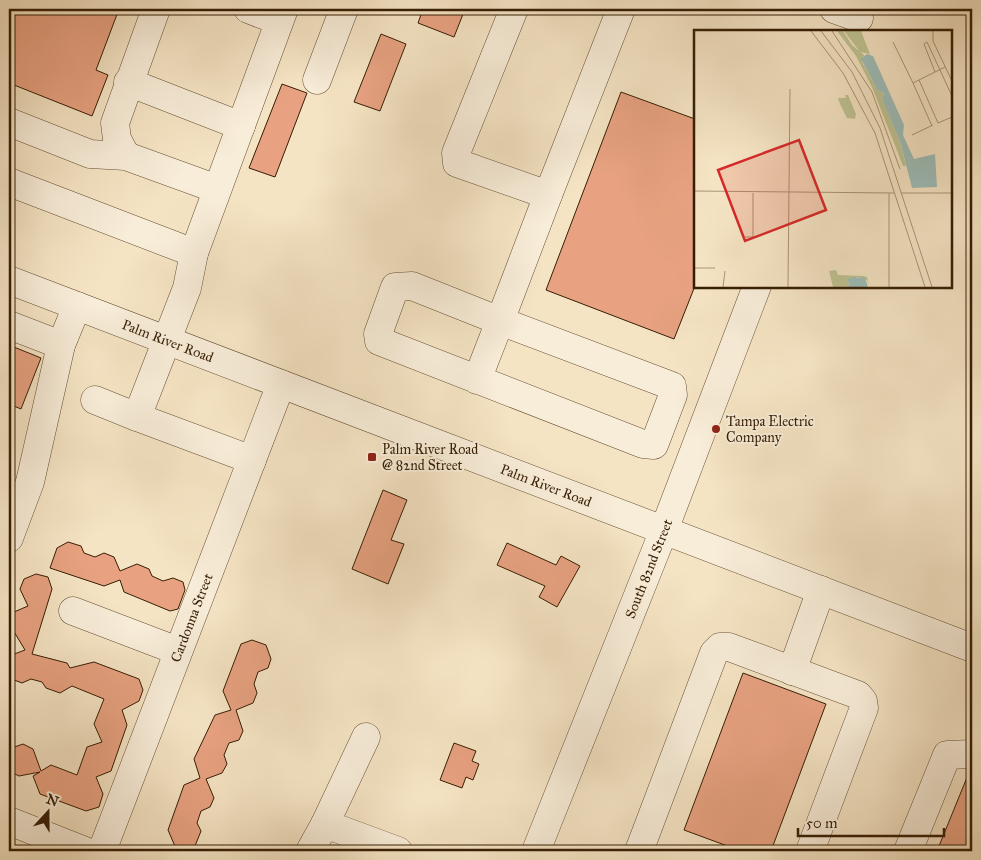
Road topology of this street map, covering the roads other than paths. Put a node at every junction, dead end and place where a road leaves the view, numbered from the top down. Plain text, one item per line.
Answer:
1 (156, 9) edge
2 (248, 9) edge
3 (344, 9) edge
4 (514, 9) edge
5 (621, 9) edge
6 (282, 15) edge
7 (317, 80) dead end
8 (128, 82) junction
9 (9, 122) edge
10 (241, 126) junction
11 (126, 156) junction
12 (9, 182) edge
13 (217, 189) junction
14 (548, 195) junction
15 (194, 253) junction
16 (9, 280) edge
17 (756, 288) edge
18 (77, 306) junction
19 (500, 321) junction
20 (9, 325) edge
21 (166, 340) junction
22 (61, 345) junction
23 (477, 380) junction
24 (281, 384) junction
25 (95, 400) dead end
26 (137, 418) junction
27 (252, 460) junction
28 (664, 530) junction
29 (9, 538) edge
30 (821, 590) junction
31 (72, 611) dead end
32 (972, 648) edge
33 (178, 651) junction
34 (792, 671) junction
35 (366, 737) dead end
36 (959, 755) edge
37 (9, 821) edge
38 (325, 824) junction
39 (85, 851) edge
40 (102, 851) edge
41 (310, 851) edge
42 (398, 851) edge
43 (536, 851) edge
44 (639, 851) edge
45 (810, 851) edge
46 (908, 851) edge

1 - 8 street
2 - 6 street
3 - 7 street
4 - 14 street
5 - 14 street
6 - 10 street
8 - 10 street
8 - 11 street
9 - 11 street
10 - 13 street
11 - 13 street
12 - 15 street
13 - 15 street
14 - 19 street
15 - 21 street
16 - 18 street, Palm River Road
17 - 28 street, South 82nd Street
18 - 21 street, Palm River Road
18 - 22 street
19 - 23 street
19 - 23 street
19 - 23 street
20 - 22 street
21 - 24 street, Palm River Road
21 - 26 street
22 - 29 street
24 - 27 street, Cardonna Street
24 - 28 street, Palm River Road
25 - 26 street
26 - 27 street
27 - 33 street, Cardonna Street
28 - 30 street, Palm River Road
28 - 43 street, South 82nd Street
30 - 32 street, Palm River Road
30 - 34 street
31 - 33 street
33 - 40 street, Cardonna Street
34 - 44 street
34 - 45 street
35 - 38 street
36 - 46 street
37 - 39 street
38 - 41 street
38 - 42 street

